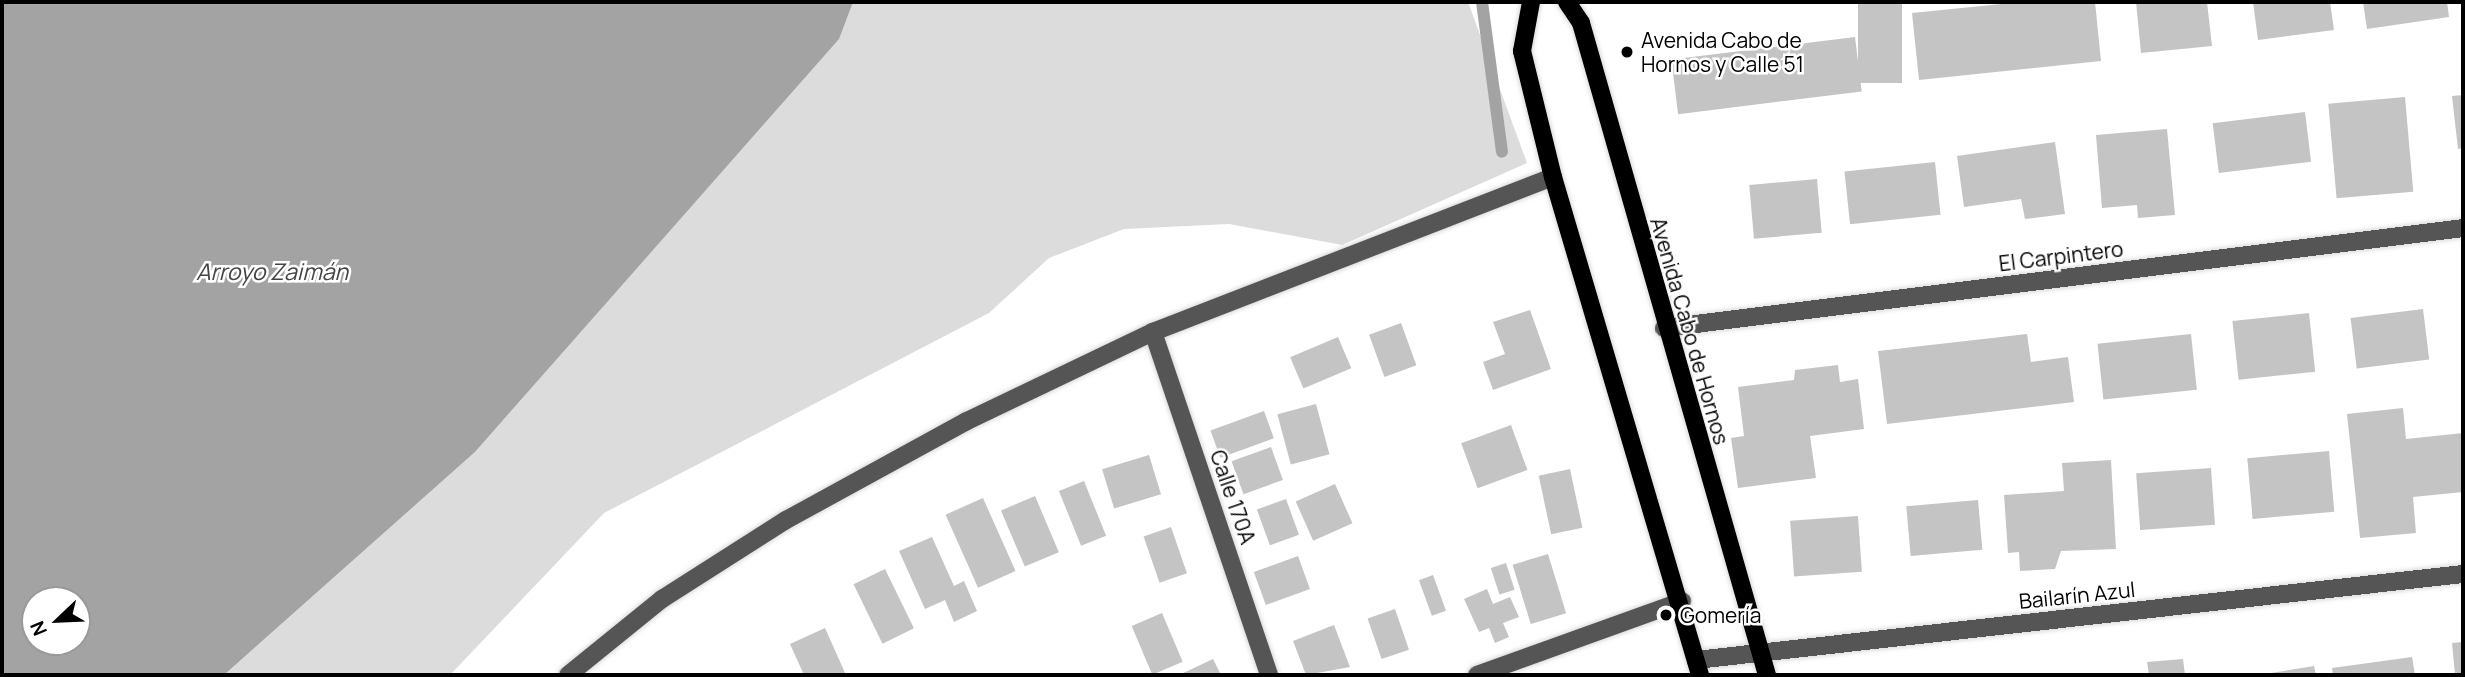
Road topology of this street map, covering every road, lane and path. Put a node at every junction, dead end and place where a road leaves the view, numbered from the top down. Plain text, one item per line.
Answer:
1 (1531, 2) edge
2 (1567, 2) edge
3 (1553, 177) junction
4 (2463, 228) edge
5 (1664, 328) junction
6 (1153, 332) junction
7 (2463, 574) edge
8 (1682, 601) junction
9 (1761, 653) junction
10 (1698, 668) edge
11 (568, 675) edge
12 (1269, 675) edge
13 (1477, 675) edge
14 (1767, 675) edge

1 - 3 main road
2 - 5 main road, Avenida Cabo de Hornos
3 - 6 street
3 - 8 main road
4 - 5 street, El Carpintero
5 - 9 main road, Avenida Cabo de Hornos
6 - 11 street
6 - 12 street, Calle 170A
7 - 9 street, Bailarín Azul
8 - 10 main road
8 - 13 street
9 - 10 street, Bailarín Azul
9 - 14 main road, Avenida Cabo de Hornos

